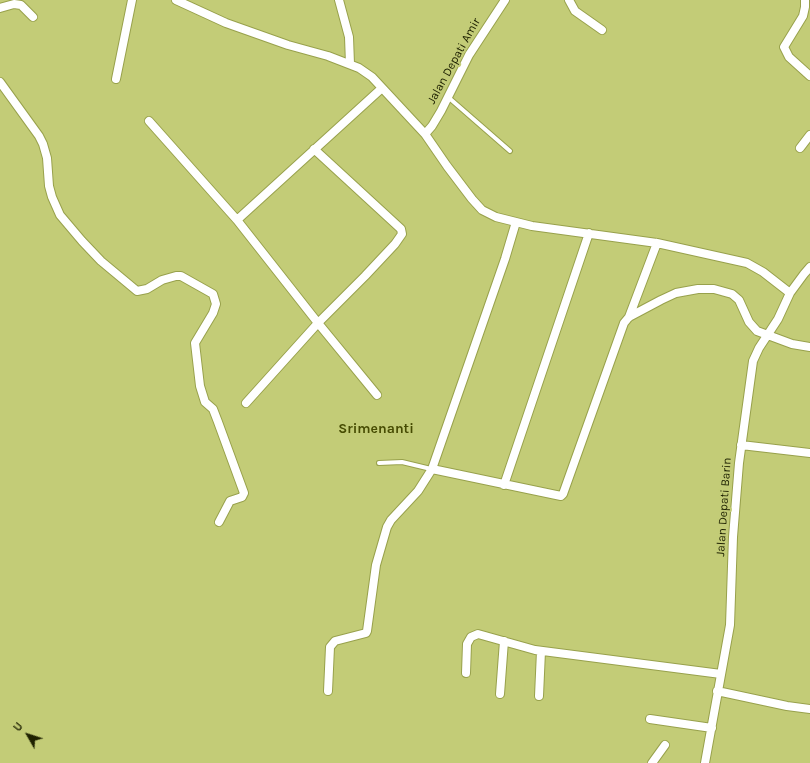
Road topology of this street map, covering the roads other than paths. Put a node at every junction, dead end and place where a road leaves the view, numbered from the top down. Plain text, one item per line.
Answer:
1 (132, 0) edge
2 (176, 0) edge
3 (339, 0) edge
4 (504, 0) edge
5 (569, 0) edge
6 (805, 0) edge
7 (0, 8) edge
8 (34, 17) dead end
9 (602, 30) dead end
10 (350, 64) junction
11 (810, 76) edge
12 (116, 78) dead end
13 (0, 82) edge
14 (382, 88) junction
15 (448, 96) junction
16 (149, 121) dead end
17 (425, 134) junction
18 (810, 135) edge
19 (800, 148) dead end
20 (314, 149) junction
21 (510, 151) dead end
22 (237, 220) junction
23 (516, 222) junction
24 (589, 233) junction
25 (657, 243) junction
26 (810, 267) edge
27 (790, 292) junction
28 (629, 317) junction
29 (318, 323) junction
30 (768, 335) junction
31 (810, 347) edge
32 (377, 395) dead end
33 (246, 403) dead end
34 (741, 445) junction
35 (810, 453) edge
36 (379, 463) dead end
37 (432, 469) junction
38 (504, 485) junction
39 (219, 522) dead end
40 (504, 641) junction
41 (542, 651) junction
42 (466, 673) dead end
43 (721, 674) junction
44 (328, 691) dead end
45 (717, 691) junction
46 (500, 694) dead end
47 (539, 696) dead end
48 (810, 709) edge
49 (650, 719) dead end
50 (712, 728) junction
51 (665, 745) dead end
52 (652, 763) edge
53 (705, 763) edge

1 - 12 street
2 - 10 street
3 - 10 street
4 - 15 street, Jalan Depati Amir
5 - 9 street
6 - 11 street
7 - 8 street
10 - 14 street
13 - 39 street
14 - 17 street
14 - 20 street
15 - 17 street, Jalan Depati Amir
15 - 21 lane
16 - 22 street
17 - 23 street
18 - 19 street
20 - 22 street
20 - 29 street
22 - 29 street
23 - 24 street
23 - 37 street
24 - 25 street
24 - 38 street
25 - 27 street
25 - 28 street
26 - 27 street, Jalan Depati Barin
27 - 30 street, Jalan Depati Barin
28 - 30 street
28 - 38 street
29 - 32 street
29 - 33 street
30 - 31 street
30 - 34 street, Jalan Depati Barin
34 - 35 street
34 - 43 street, Jalan Depati Barin
36 - 37 lane
37 - 38 street
37 - 44 street
40 - 41 street
40 - 42 street
40 - 46 street
41 - 43 street
41 - 47 street
43 - 45 street, Jalan Depati Barin
45 - 48 street
45 - 50 street, Jalan Depati Barin
49 - 50 street
50 - 53 street, Jalan Depati Barin
51 - 52 street

